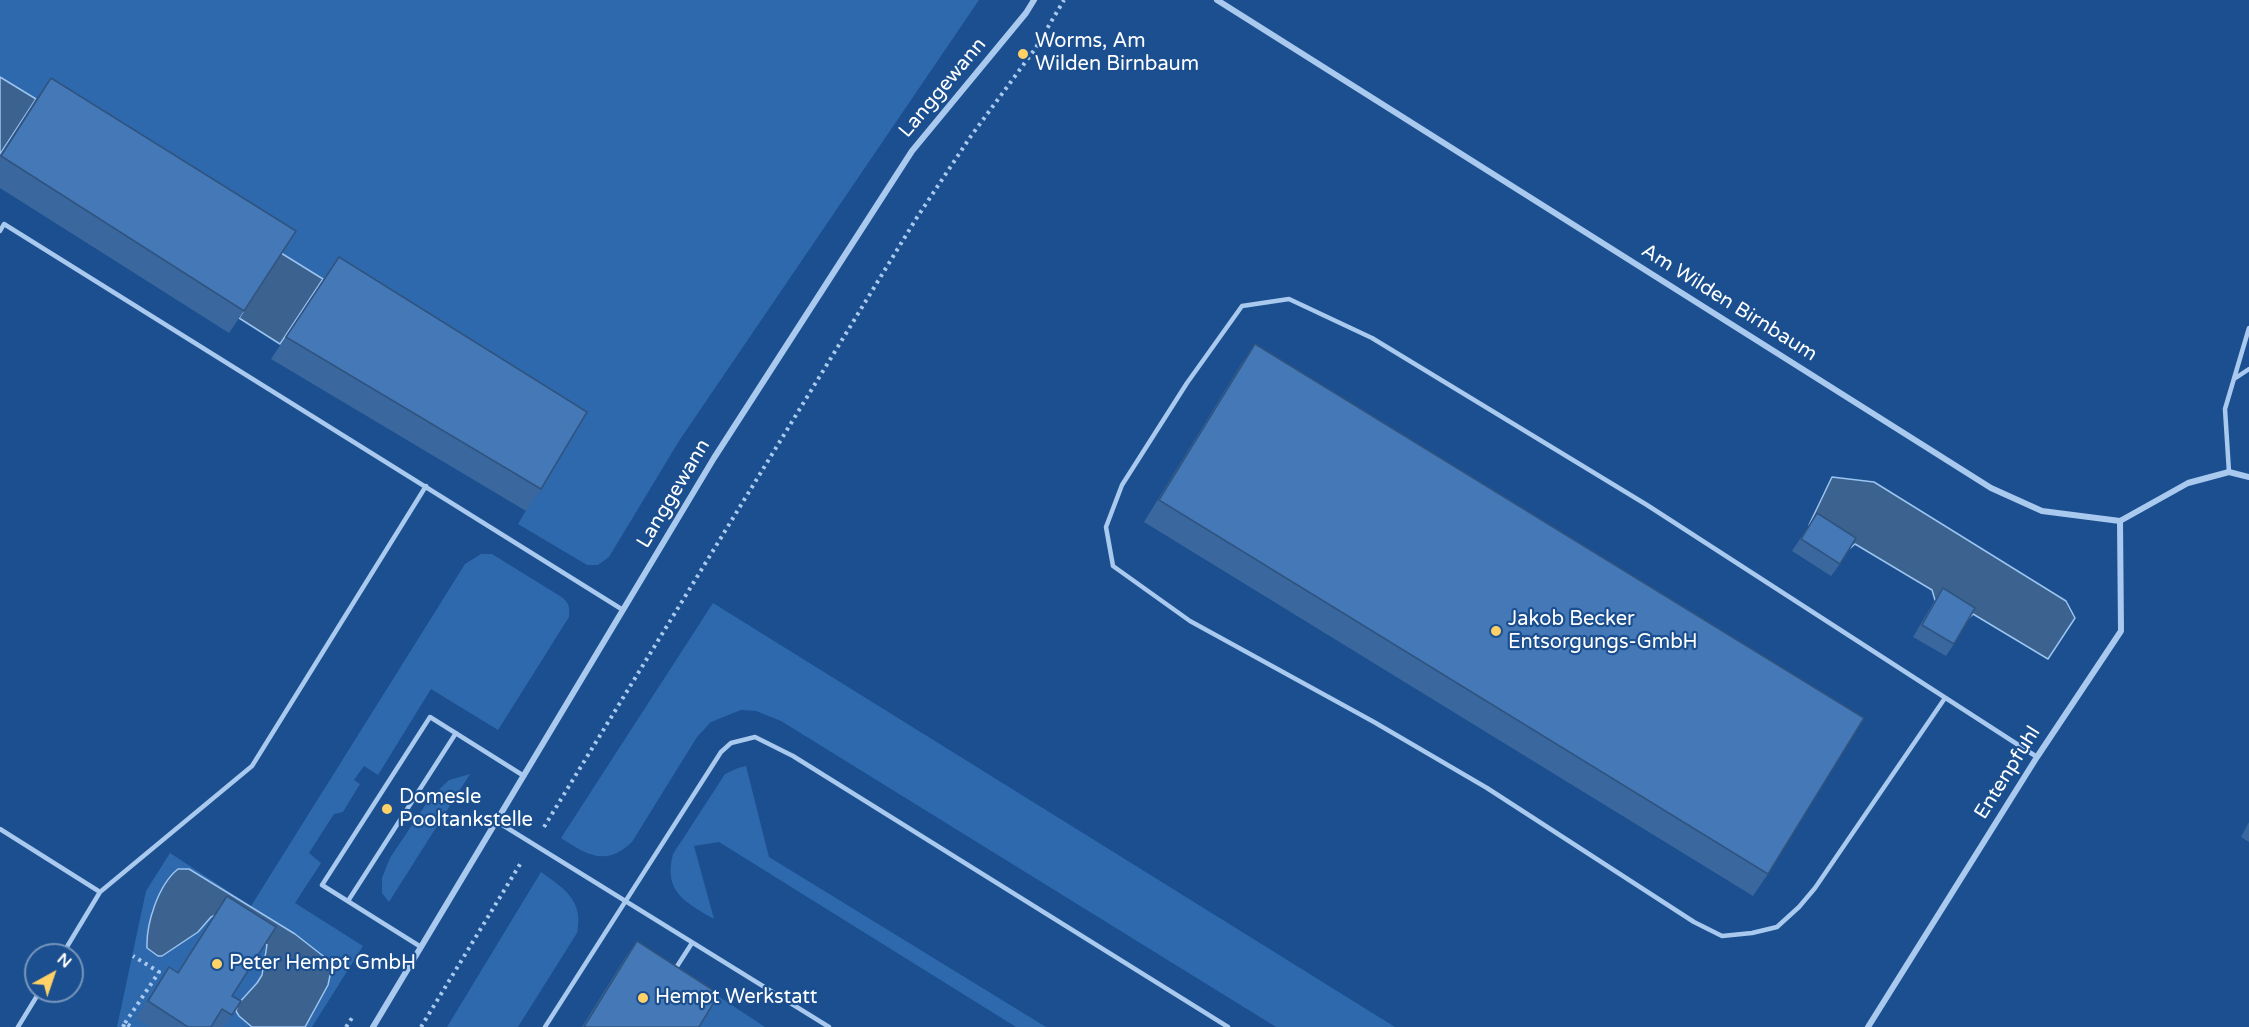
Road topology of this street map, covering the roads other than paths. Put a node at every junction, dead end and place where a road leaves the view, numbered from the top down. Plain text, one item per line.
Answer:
1 (1034, 0) edge
2 (1217, 0) edge
3 (0, 231) edge
4 (2249, 328) edge
5 (2249, 369) edge
6 (2234, 380) junction
7 (2229, 472) junction
8 (2249, 477) edge
9 (426, 486) junction
10 (2120, 521) junction
11 (623, 610) junction
12 (1945, 698) junction
13 (456, 733) junction
14 (2037, 757) junction
15 (524, 776) junction
16 (496, 821) junction
17 (0, 829) edge
18 (100, 892) junction
19 (348, 901) junction
20 (626, 901) junction
21 (692, 942) junction
22 (69, 943) edge
23 (421, 947) junction
24 (671, 976) edge
25 (33, 1003) edge
26 (18, 1027) edge
27 (373, 1027) edge
28 (545, 1027) edge
29 (829, 1027) edge
30 (1228, 1027) edge
31 (1868, 1027) edge

1 - 11 street, Langgewann
2 - 10 street, Am Wilden Birnbaum
3 - 9 lane
4 - 6 lane
5 - 6 lane
6 - 7 lane
7 - 8 street
7 - 10 street
9 - 11 lane
9 - 18 lane
10 - 14 street, Entenpfuhl
11 - 15 street, Langgewann
12 - 12 lane
12 - 14 lane
13 - 15 lane
13 - 19 lane
13 - 19 lane
14 - 31 street, Entenpfuhl
15 - 16 street, Langgewann
16 - 20 lane
16 - 23 street, Langgewann
17 - 18 lane
18 - 22 lane
19 - 23 lane
20 - 21 lane
20 - 28 lane
20 - 30 lane
21 - 24 lane
21 - 29 lane
23 - 27 street, Langgewann
25 - 26 lane

